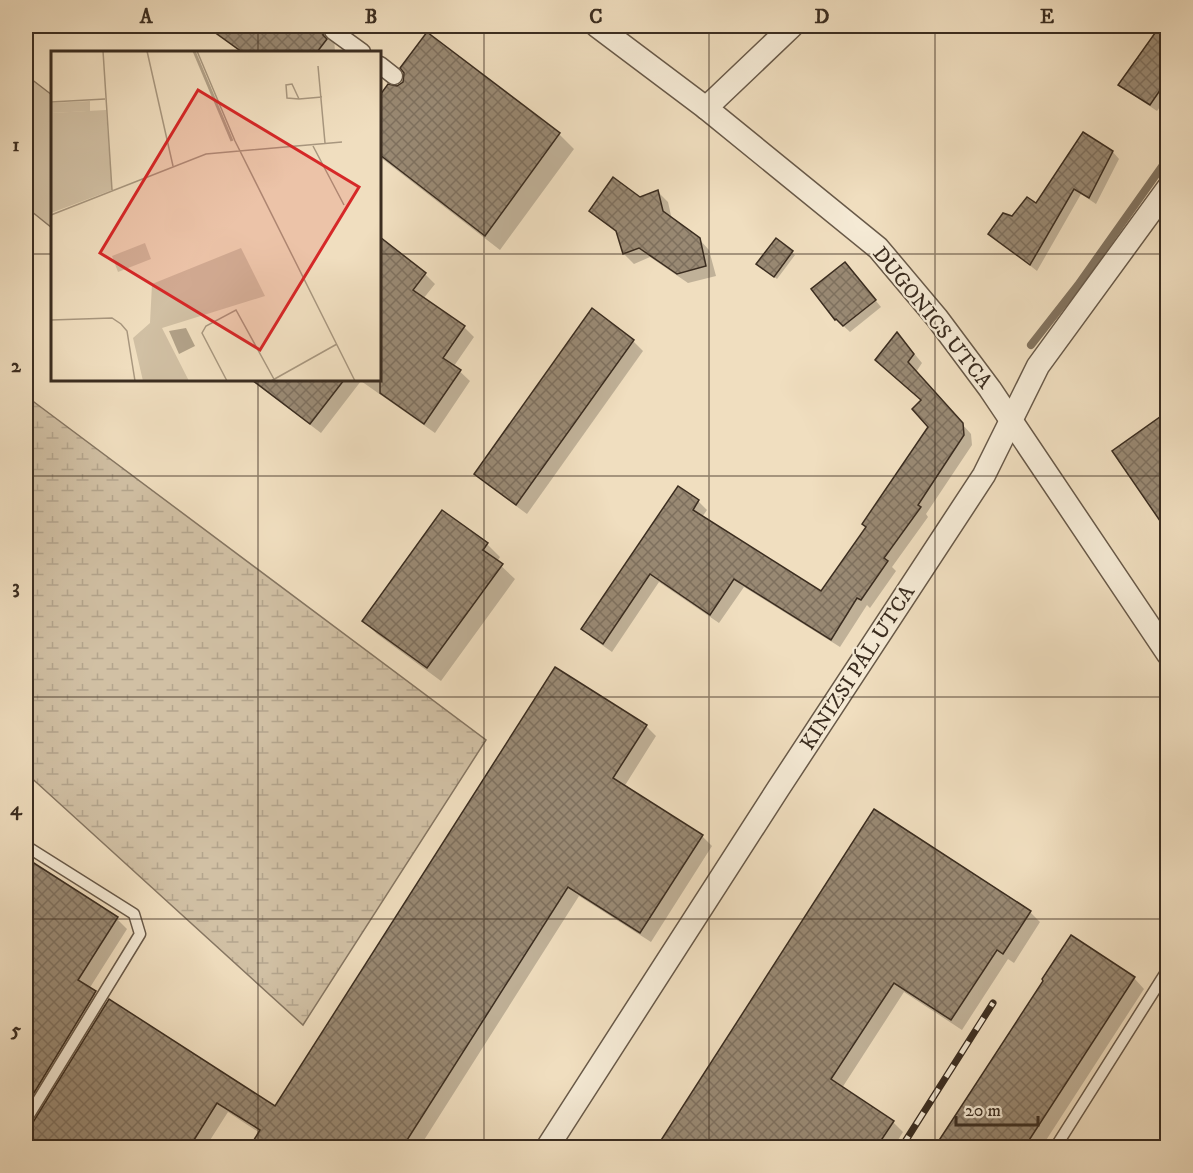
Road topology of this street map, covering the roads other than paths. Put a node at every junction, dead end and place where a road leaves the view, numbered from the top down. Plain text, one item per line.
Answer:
1 (597, 26) edge
2 (792, 26) edge
3 (333, 31) dead end
4 (361, 51) edge
5 (381, 66) edge
6 (394, 76) dead end
7 (706, 108) junction
8 (1167, 188) edge
9 (1011, 422) junction
10 (1167, 654) edge
11 (26, 846) edge
12 (1167, 969) edge
13 (26, 1120) edge
14 (547, 1148) edge
15 (1055, 1148) edge

1 - 7 street, DUGONICS UTCA
2 - 7 street
3 - 4 street
5 - 6 street
7 - 9 street, DUGONICS UTCA
8 - 9 street, KINIZSI PÁL UTCA
9 - 10 street, DUGONICS UTCA
9 - 14 street, KINIZSI PÁL UTCA
11 - 13 lane
12 - 15 lane

